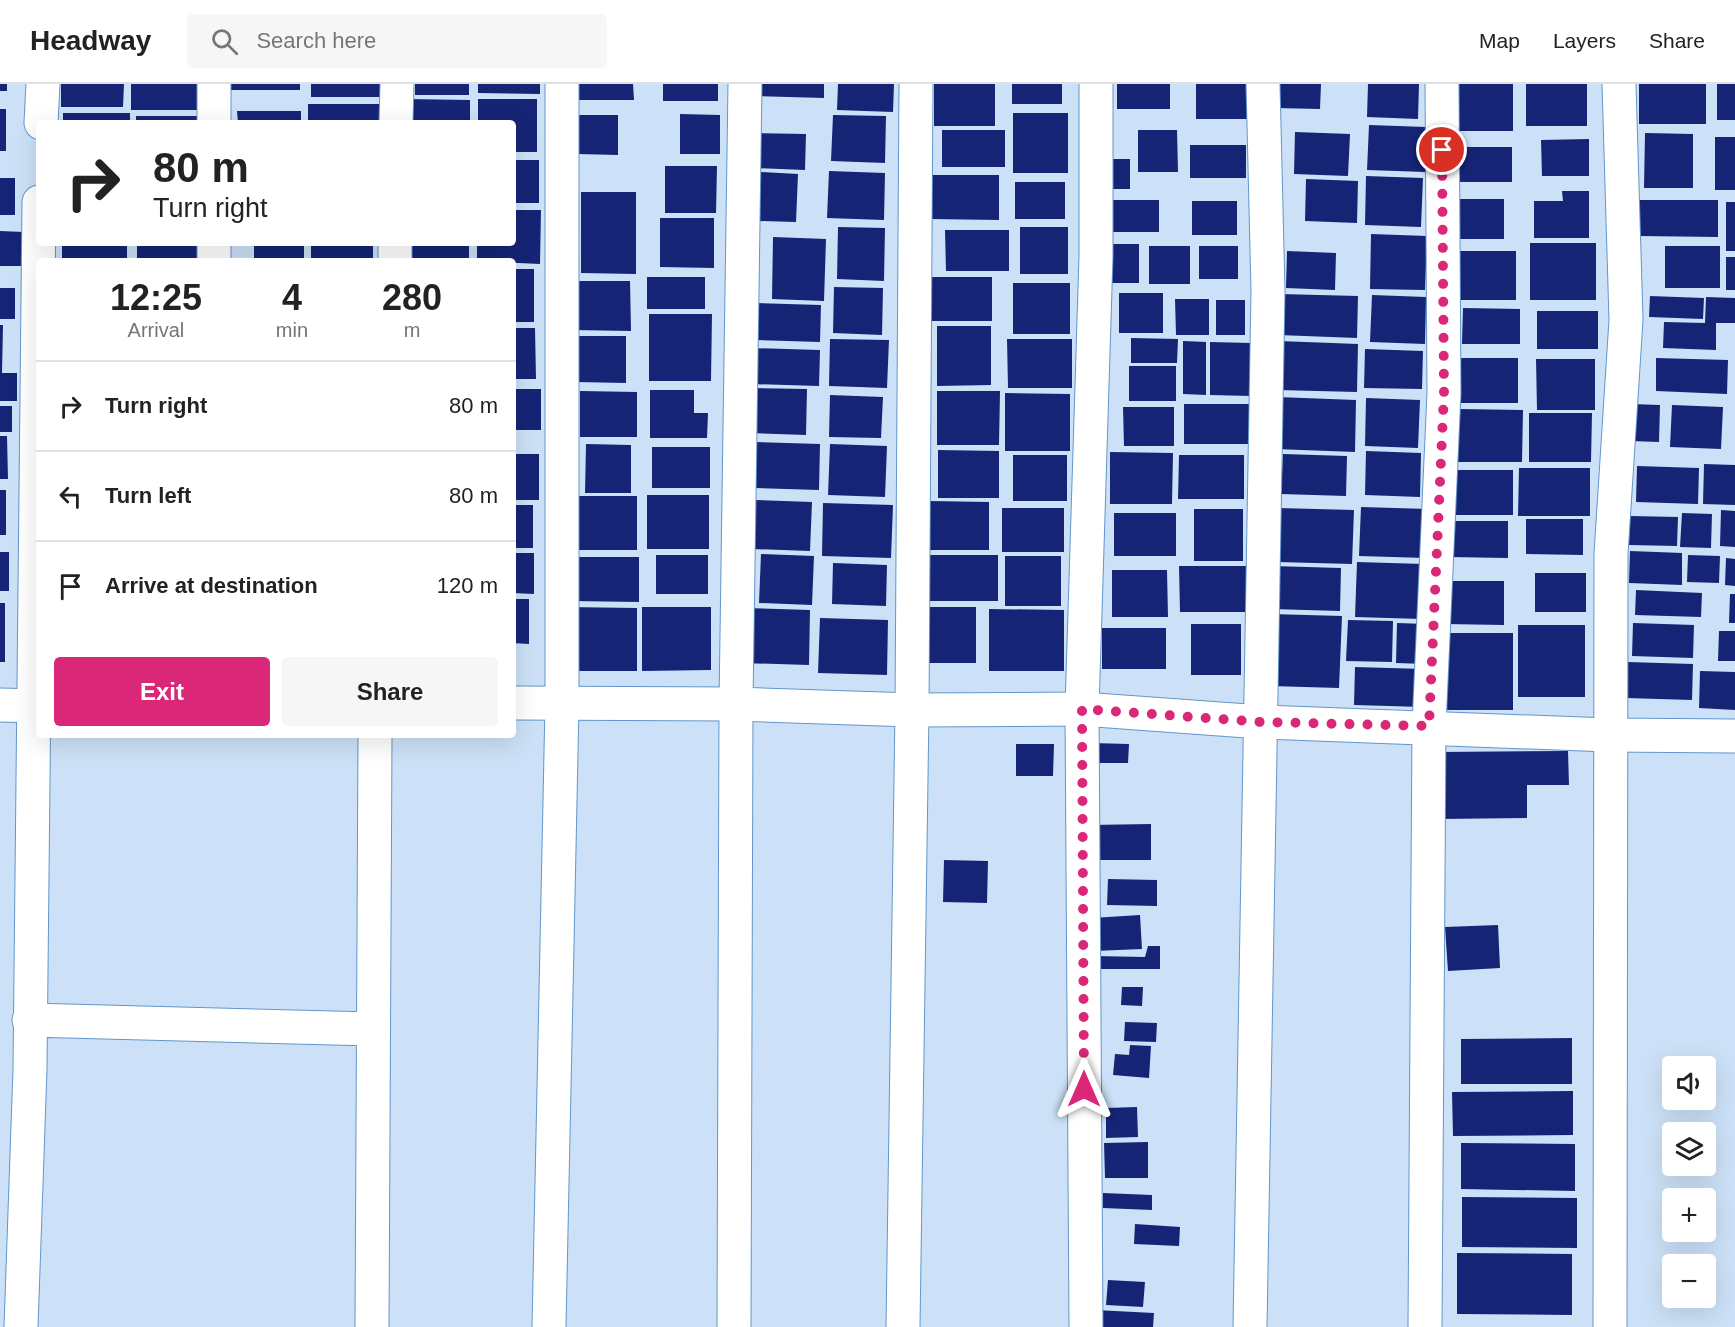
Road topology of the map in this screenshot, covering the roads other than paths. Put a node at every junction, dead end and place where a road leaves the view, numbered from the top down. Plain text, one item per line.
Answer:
1 (43, 84) edge
2 (214, 84) edge
3 (397, 84) edge
4 (562, 84) edge
5 (745, 84) edge
6 (916, 84) edge
7 (1096, 84) edge
8 (1263, 84) edge
9 (1442, 84) edge
10 (1619, 84) edge
11 (41, 120) edge
12 (214, 120) edge
13 (396, 120) edge
14 (516, 703) edge
15 (736, 704) junction
16 (0, 705) edge
17 (562, 705) junction
18 (36, 706) edge
19 (1082, 709) junction
20 (912, 710) junction
21 (1261, 722) junction
22 (1429, 726) junction
23 (1609, 735) junction
24 (1735, 736) edge
25 (36, 738) edge
26 (375, 738) edge
27 (29, 1020) junction
28 (373, 1029) junction
29 (21, 1327) edge
30 (372, 1327) edge
31 (549, 1327) edge
32 (734, 1327) edge
33 (903, 1327) edge
34 (1086, 1327) edge
35 (1250, 1327) edge
36 (1425, 1327) edge
37 (1610, 1327) edge

1 - 11 street
2 - 12 street
3 - 13 street
4 - 17 street
5 - 15 street
6 - 20 street
7 - 19 street
8 - 21 street
9 - 22 street
10 - 23 street
14 - 17 street
15 - 17 street
15 - 20 street
15 - 32 street
16 - 18 street
17 - 31 street
19 - 20 street
19 - 21 street
19 - 34 street
20 - 33 street
21 - 22 street
21 - 35 street
22 - 23 street
22 - 36 street
23 - 24 street
23 - 37 street
25 - 27 street
26 - 28 street
27 - 28 street
27 - 29 street
28 - 30 street

